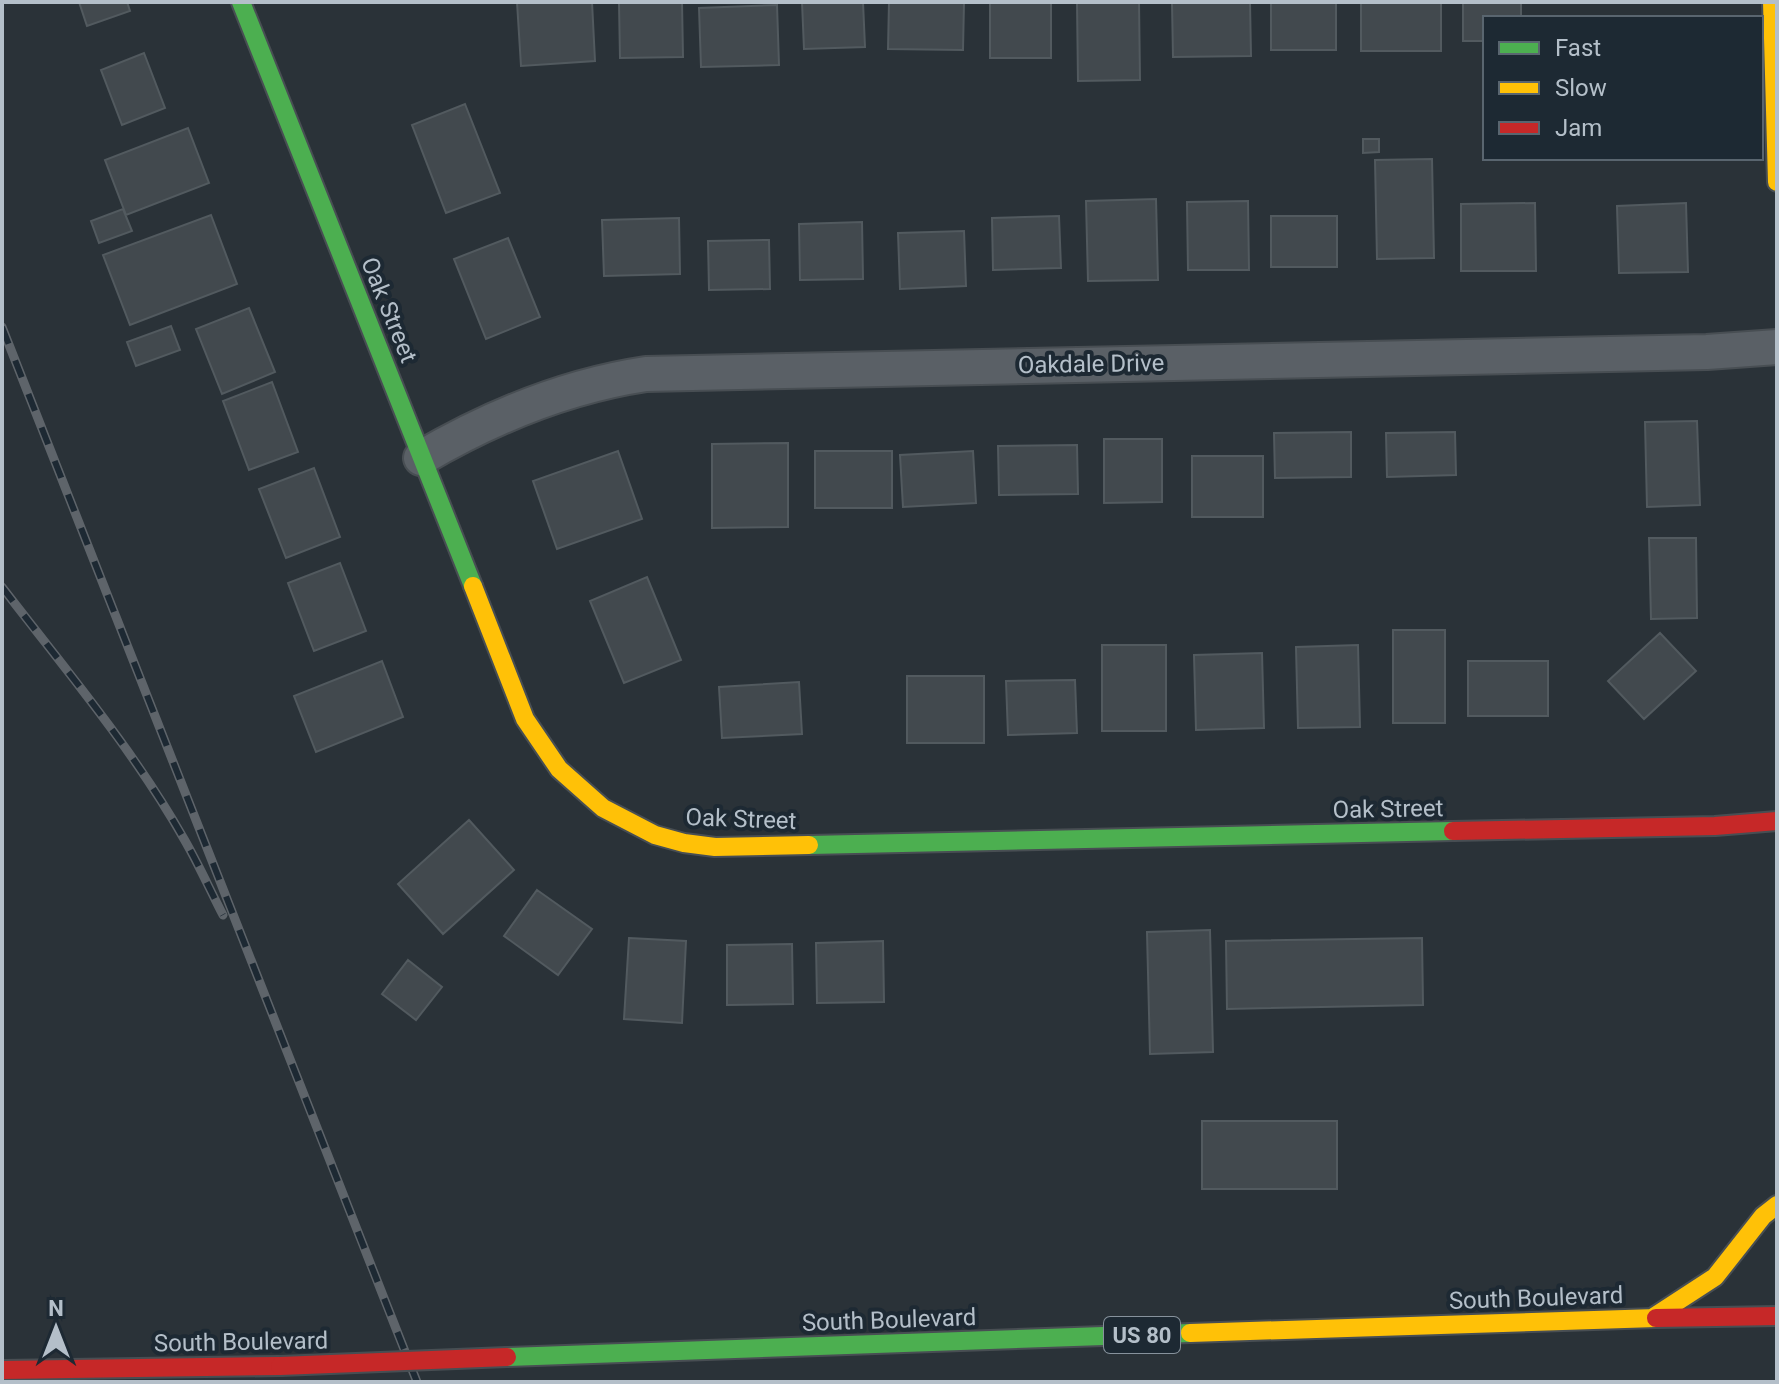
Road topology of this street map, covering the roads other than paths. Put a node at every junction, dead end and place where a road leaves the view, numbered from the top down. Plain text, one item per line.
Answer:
1 (1772, 2) edge
2 (248, 4) edge
3 (1777, 182) edge
4 (1777, 347) edge
5 (421, 458) junction
6 (1777, 821) edge
7 (1777, 1205) edge
8 (1777, 1316) edge
9 (1652, 1318) junction
10 (2, 1370) edge

1 - 3 main road
2 - 5 main road, Oak Street
4 - 5 street, Oakdale Drive
5 - 6 main road, Oak Street
7 - 9 main road
8 - 9 main road, South Boulevard / US 80
9 - 10 main road, South Boulevard / US 80, bridge

